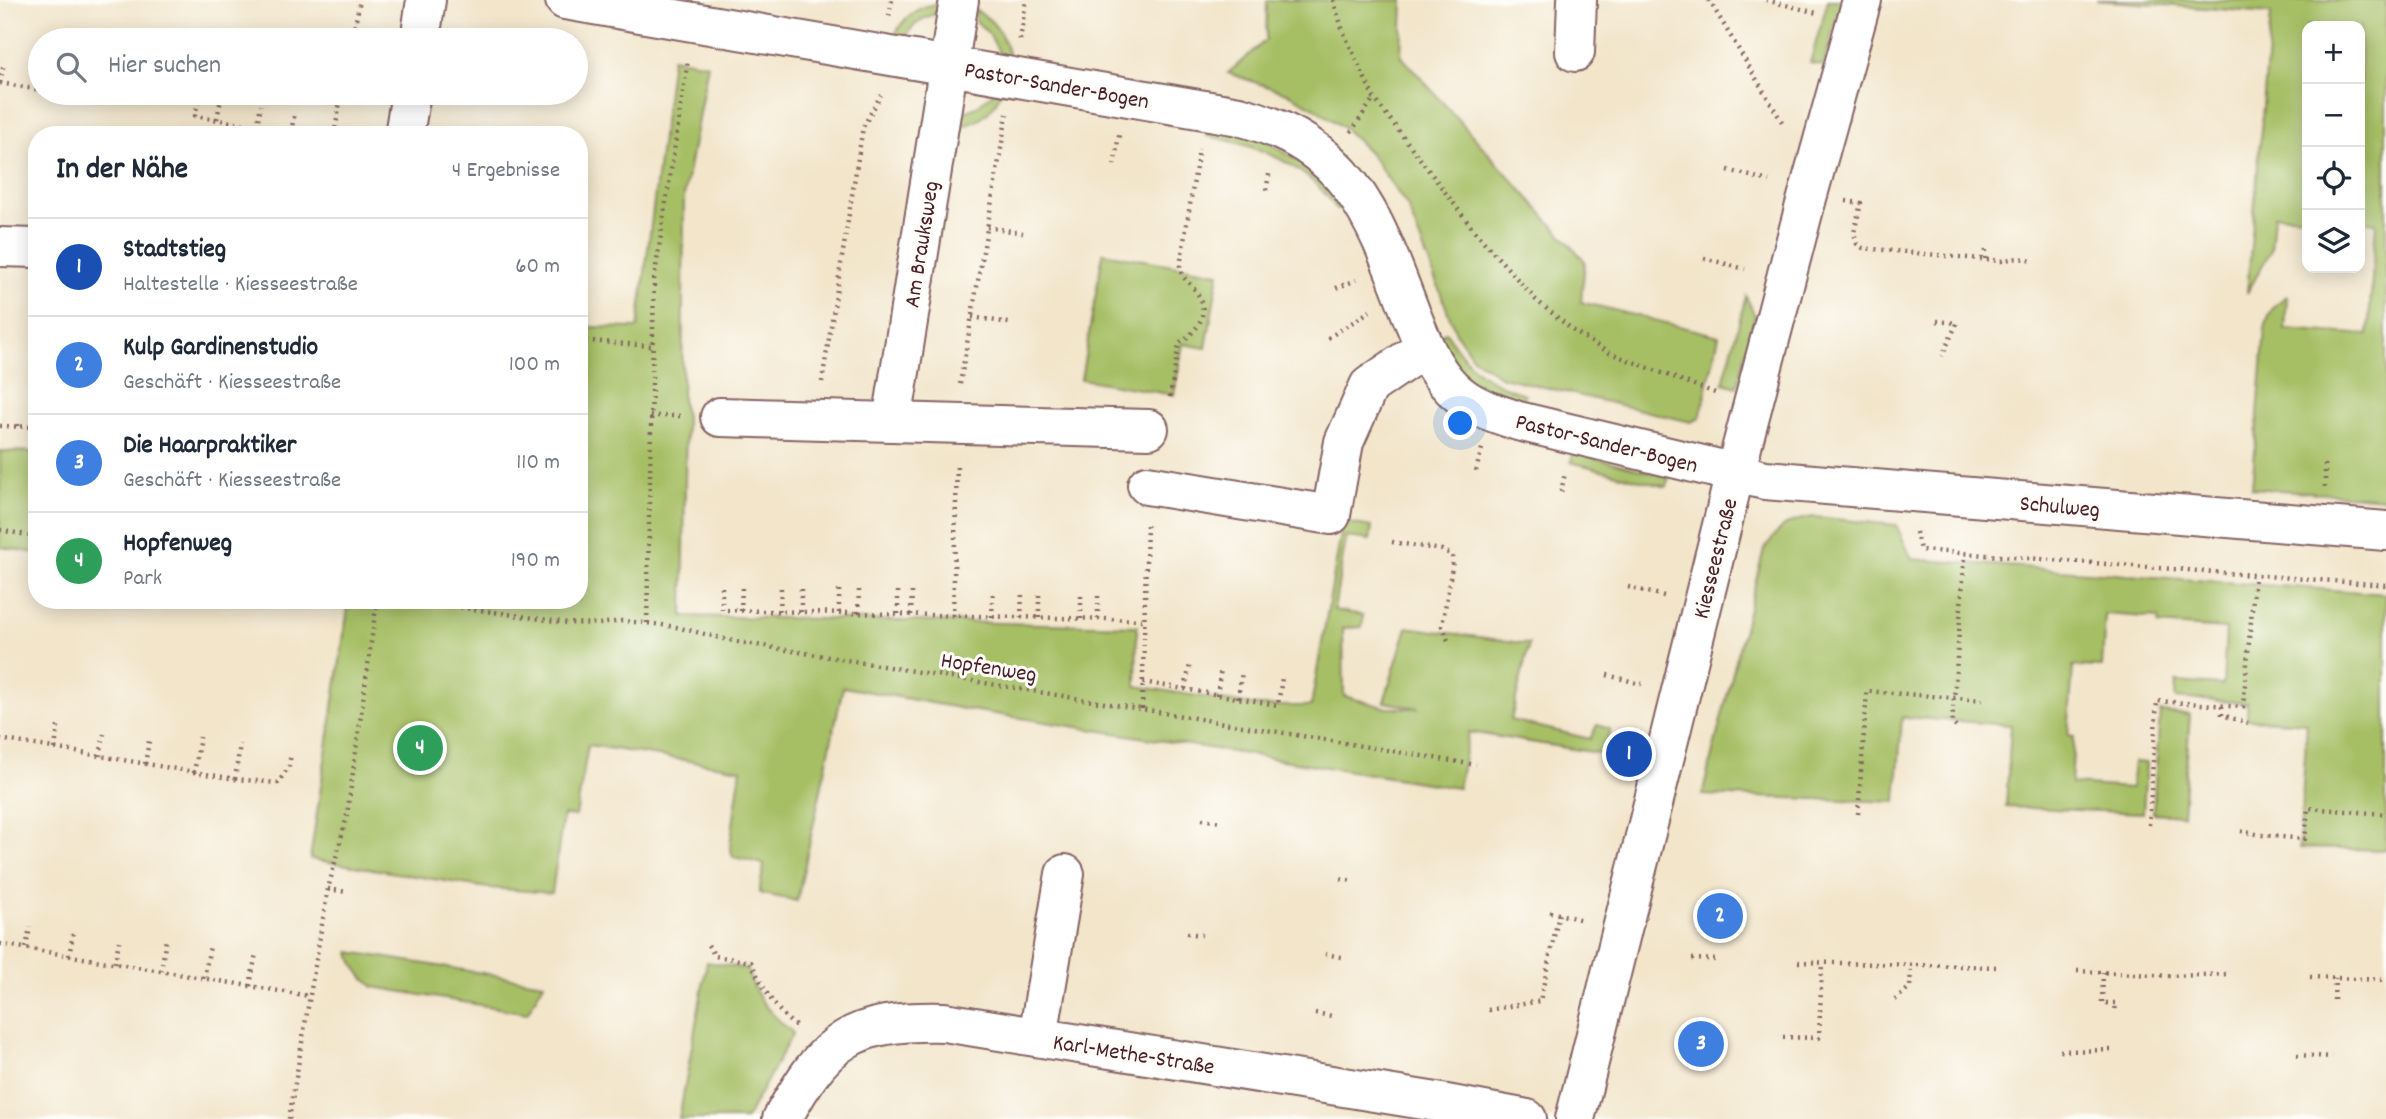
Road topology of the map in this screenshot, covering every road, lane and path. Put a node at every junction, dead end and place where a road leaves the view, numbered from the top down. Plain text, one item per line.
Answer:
1 (360, 0) edge
2 (426, 0) edge
3 (565, 0) edge
4 (959, 0) edge
5 (1333, 0) edge
6 (1577, 0) edge
7 (1709, 0) edge
8 (1766, 0) edge
9 (1863, 0) edge
10 (1817, 13) dead end
11 (694, 22) junction
12 (354, 28) edge
13 (422, 28) edge
14 (1575, 51) dead end
15 (883, 54) junction
16 (4, 63) dead end
17 (948, 65) junction
18 (1013, 76) junction
19 (0, 83) edge
20 (28, 88) edge
21 (197, 105) edge
22 (220, 105) edge
23 (340, 105) edge
24 (409, 105) edge
25 (261, 106) dead end
26 (1206, 110) junction
27 (295, 112) dead end
28 (217, 119) junction
29 (1784, 125) dead end
30 (257, 126) joint
31 (292, 126) edge
32 (336, 126) edge
33 (406, 126) edge
34 (1728, 170) dead end
35 (1769, 181) dead end
36 (1835, 200) dead end
37 (987, 227) junction
38 (1023, 233) dead end
39 (0, 247) edge
40 (28, 248) edge
41 (1986, 250) dead end
42 (1704, 258) dead end
43 (1985, 259) junction
44 (2034, 263) dead end
45 (1745, 269) dead end
46 (1373, 309) dead end
47 (972, 317) junction
48 (1937, 321) dead end
49 (1009, 323) dead end
50 (1328, 338) dead end
51 (588, 341) edge
52 (651, 346) junction
53 (1424, 348) junction
54 (1942, 356) dead end
55 (1170, 398) dead end
56 (1753, 402) junction
57 (720, 417) dead end
58 (18, 419) dead end
59 (816, 420) junction
60 (892, 422) junction
61 (956, 424) junction
62 (0, 426) edge
63 (18, 426) junction
64 (28, 427) edge
65 (1149, 429) dead end
66 (1734, 473) junction
67 (1147, 485) joint
68 (1909, 492) junction
69 (0, 530) edge
70 (2386, 531) edge
71 (28, 535) edge
72 (1392, 542) dead end
73 (1965, 554) junction
74 (2255, 575) junction
75 (2386, 585) edge
76 (722, 587) dead end
77 (742, 587) dead end
78 (1628, 587) dead end
79 (781, 588) dead end
80 (801, 588) dead end
81 (839, 589) dead end
82 (859, 590) dead end
83 (898, 591) dead end
84 (912, 591) dead end
85 (993, 592) dead end
86 (1022, 593) dead end
87 (1039, 593) dead end
88 (1081, 594) dead end
89 (1098, 594) dead end
90 (1665, 596) dead end
91 (376, 609) edge
92 (473, 609) edge
93 (741, 611) junction
94 (780, 611) junction
95 (801, 612) junction
96 (839, 613) junction
97 (858, 613) junction
98 (898, 614) junction
99 (911, 615) junction
100 (953, 616) junction
101 (992, 617) junction
102 (1021, 618) junction
103 (1039, 618) junction
104 (1081, 619) junction
105 (1098, 619) junction
106 (1144, 620) junction
107 (647, 623) junction
108 (1449, 643) dead end
109 (1190, 664) dead end
110 (1221, 669) dead end
111 (1242, 672) dead end
112 (1607, 675) dead end
113 (1282, 678) dead end
114 (1143, 682) junction
115 (1642, 684) dead end
116 (1185, 689) junction
117 (1217, 695) junction
118 (1238, 698) junction
119 (1954, 698) junction
120 (1982, 700) dead end
121 (2222, 706) junction
122 (1142, 709) junction
123 (2248, 723) dead end
124 (58, 726) dead end
125 (1956, 727) dead end
126 (104, 734) dead end
127 (200, 737) dead end
128 (0, 739) edge
129 (149, 741) dead end
130 (240, 744) dead end
131 (55, 749) junction
132 (291, 753) dead end
133 (100, 756) junction
134 (145, 764) junction
135 (1476, 765) dead end
136 (194, 773) junction
137 (234, 779) junction
138 (1858, 814) dead end
139 (2386, 814) edge
140 (1202, 819) dead end
141 (1221, 822) dead end
142 (2149, 825) dead end
143 (2241, 831) dead end
144 (1065, 874) dead end
145 (1341, 879) dead end
146 (1354, 881) dead end
147 (328, 889) junction
148 (347, 892) dead end
149 (1559, 914) dead end
150 (30, 927) dead end
151 (73, 933) dead end
152 (1187, 933) dead end
153 (1202, 935) dead end
154 (166, 939) dead end
155 (119, 941) dead end
156 (0, 944) edge
157 (708, 945) dead end
158 (210, 946) dead end
159 (26, 948) junction
160 (256, 953) dead end
161 (1325, 954) dead end
162 (69, 956) junction
163 (1341, 957) dead end
164 (1692, 959) dead end
165 (1719, 960) dead end
166 (1798, 962) dead end
167 (115, 963) junction
168 (1822, 963) junction
169 (1911, 967) junction
170 (1999, 967) dead end
171 (161, 971) junction
172 (2077, 971) dead end
173 (2103, 972) junction
174 (2229, 974) dead end
175 (2310, 977) dead end
176 (204, 978) junction
177 (2335, 978) junction
178 (2386, 980) edge
179 (250, 986) junction
180 (309, 996) junction
181 (1895, 1000) dead end
182 (2334, 1000) dead end
183 (1488, 1010) dead end
184 (2115, 1012) dead end
185 (1315, 1013) dead end
186 (1332, 1016) dead end
187 (1038, 1037) junction
188 (1783, 1037) dead end
189 (2114, 1050) dead end
190 (828, 1051) junction
191 (2060, 1051) dead end
192 (2297, 1055) dead end
193 (2332, 1057) dead end
194 (289, 1119) edge
195 (782, 1119) edge
196 (1527, 1119) edge
197 (1575, 1119) edge

1 - 12 path
2 - 13 street
3 - 11 street, Pastor-Sander-Bogen
4 - 17 street, Am Brauksweg
5 - 56 path
6 - 14 street
7 - 29 path
8 - 10 path
9 - 56 street, Kiesseestraße
11 - 15 street, Pastor-Sander-Bogen
11 - 52 path
15 - 17 street, Pastor-Sander-Bogen
15 - 59 path
16 - 19 path
17 - 18 street, Pastor-Sander-Bogen
17 - 60 street, Am Brauksweg
18 - 26 street, Pastor-Sander-Bogen
18 - 37 path
19 - 20 path
21 - 28 path
22 - 28 path
23 - 32 path
24 - 33 street
25 - 30 path
26 - 53 street, Pastor-Sander-Bogen
26 - 55 path
27 - 31 path
28 - 30 path
34 - 35 path
36 - 43 path
37 - 38 path
37 - 47 path
39 - 40 street
41 - 43 path
42 - 45 path
43 - 44 path
46 - 50 path
47 - 49 path
47 - 61 path
48 - 54 path
51 - 52 path
52 - 107 path
53 - 66 street, Pastor-Sander-Bogen
53 - 67 street
56 - 66 street, Kiesseestraße
57 - 59 street
58 - 63 path
59 - 60 street
60 - 61 street
61 - 65 street
61 - 100 path
62 - 63 path
63 - 64 path
66 - 68 street, Schulweg
66 - 197 street, Kiesseestraße
67 - 106 path
68 - 70 street, Schulweg
68 - 73 path
69 - 71 path
72 - 108 path
73 - 74 path
73 - 119 path
74 - 75 path
74 - 121 path
76 - 93 path
77 - 93 path
78 - 90 path
79 - 94 path
80 - 95 path
81 - 96 path
82 - 97 path
83 - 98 path
84 - 99 path
85 - 101 path
86 - 102 path
87 - 103 path
88 - 104 path
89 - 105 path
91 - 147 path
92 - 107 path, Hopfenweg
93 - 94 path
94 - 95 path
95 - 96 path
96 - 97 path
97 - 98 path
98 - 99 path
99 - 100 path
100 - 101 path
101 - 102 path
102 - 103 path
103 - 104 path
104 - 105 path
105 - 106 path
106 - 114 path
107 - 122 path, Hopfenweg
109 - 116 path
110 - 117 path
111 - 118 path
112 - 115 path
113 - 118 path
114 - 116 path
114 - 122 path
116 - 117 path
117 - 118 path
119 - 120 path
119 - 125 path
119 - 138 path
121 - 123 path
121 - 142 path
122 - 135 path, Hopfenweg
124 - 131 path
126 - 133 path
127 - 136 path
128 - 131 path
129 - 134 path
130 - 137 path
131 - 133 path
132 - 137 path
133 - 134 path
134 - 136 path
136 - 137 path
139 - 143 path
140 - 141 path
144 - 187 street
145 - 146 path
147 - 148 path
147 - 180 path
149 - 183 path
150 - 159 path
151 - 162 path
152 - 153 path
154 - 171 path
155 - 167 path
156 - 159 path
157 - 190 path
158 - 176 path
159 - 162 path
160 - 179 path
161 - 163 path
162 - 167 path
164 - 165 path
166 - 168 path
167 - 171 path
168 - 169 path
168 - 188 path
169 - 170 path
169 - 181 path
171 - 176 path
172 - 173 path
173 - 174 path
173 - 184 path
175 - 177 path
176 - 179 path
177 - 178 path
177 - 182 path
179 - 180 path
180 - 194 path
185 - 186 path
187 - 190 street, Karl-Methe-Straße
187 - 196 street, Karl-Methe-Straße
189 - 191 path
190 - 195 street, Karl-Methe-Straße
192 - 193 path

